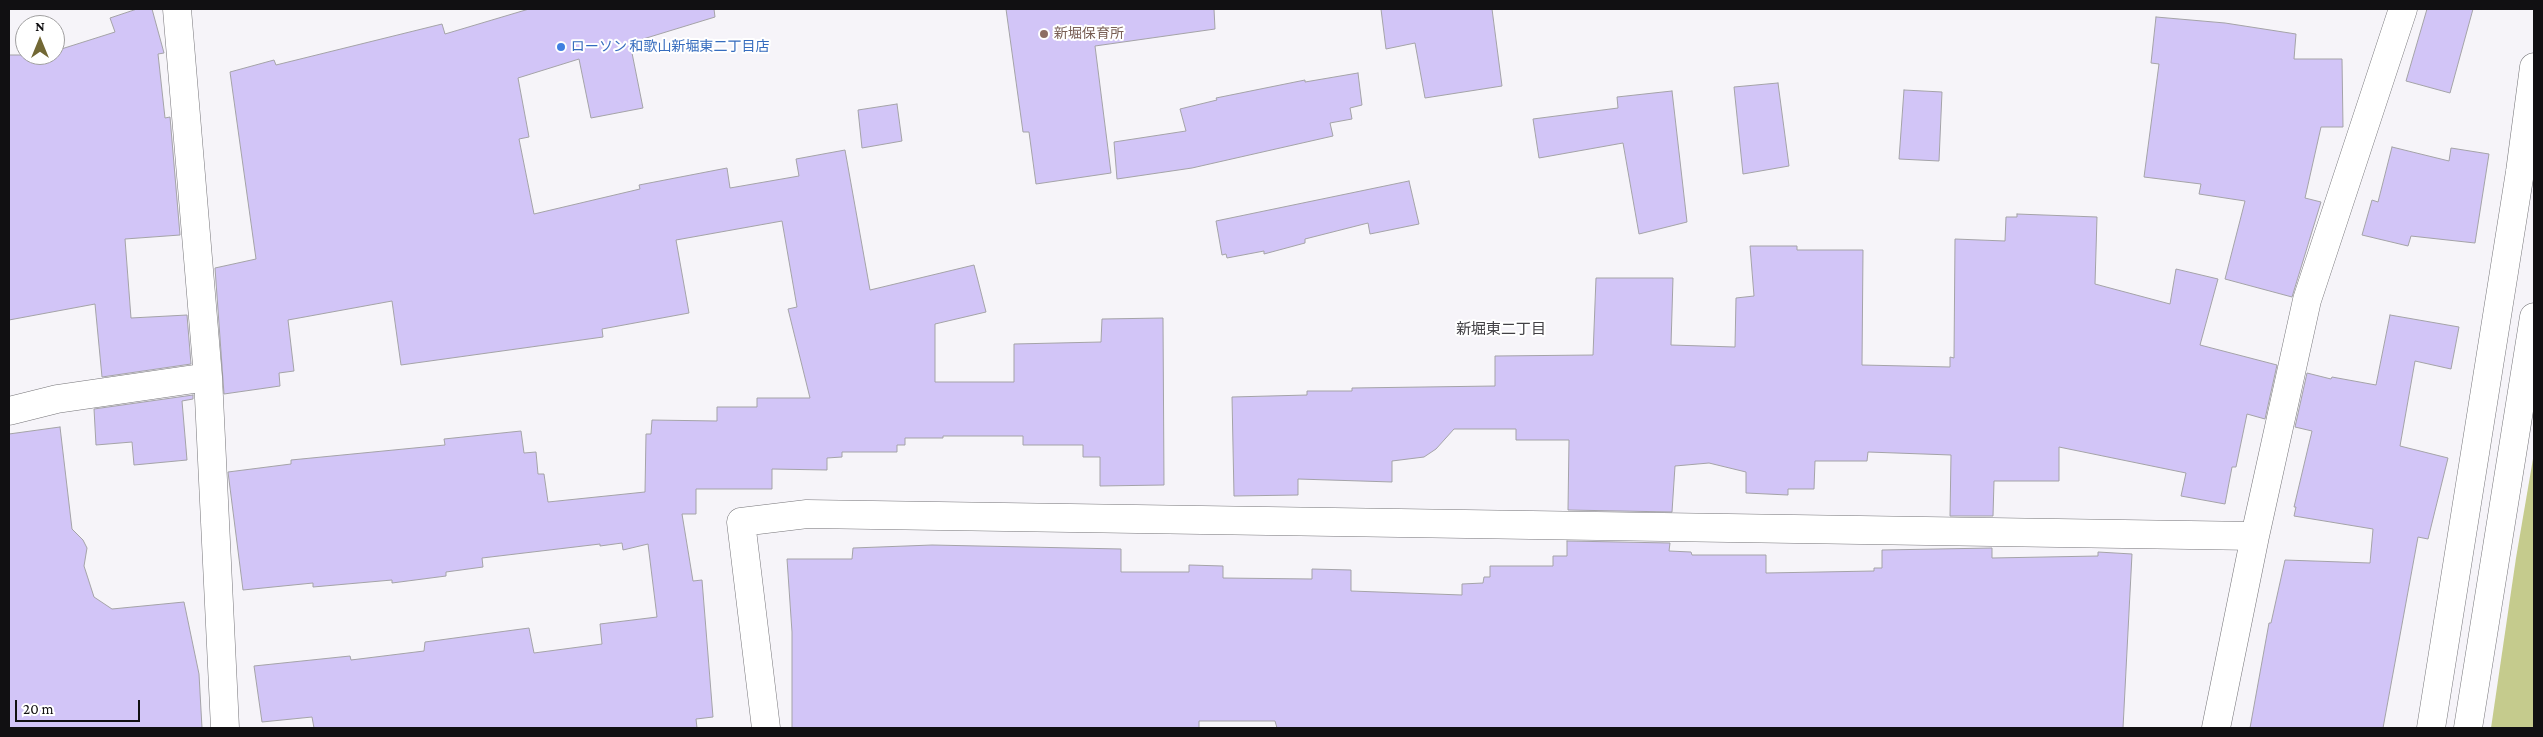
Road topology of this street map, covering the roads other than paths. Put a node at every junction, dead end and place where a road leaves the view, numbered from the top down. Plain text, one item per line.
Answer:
1 (177, 9) edge
2 (2403, 9) edge
3 (2534, 68) edge
4 (2534, 317) edge
5 (208, 377) junction
6 (9, 411) edge
7 (2255, 536) junction
8 (225, 728) edge
9 (766, 728) edge
10 (2216, 728) edge
11 (2431, 728) edge
12 (2468, 728) edge

1 - 5 street
2 - 7 street
3 - 11 street
4 - 12 street
5 - 6 street
5 - 8 street
7 - 9 street
7 - 10 street

